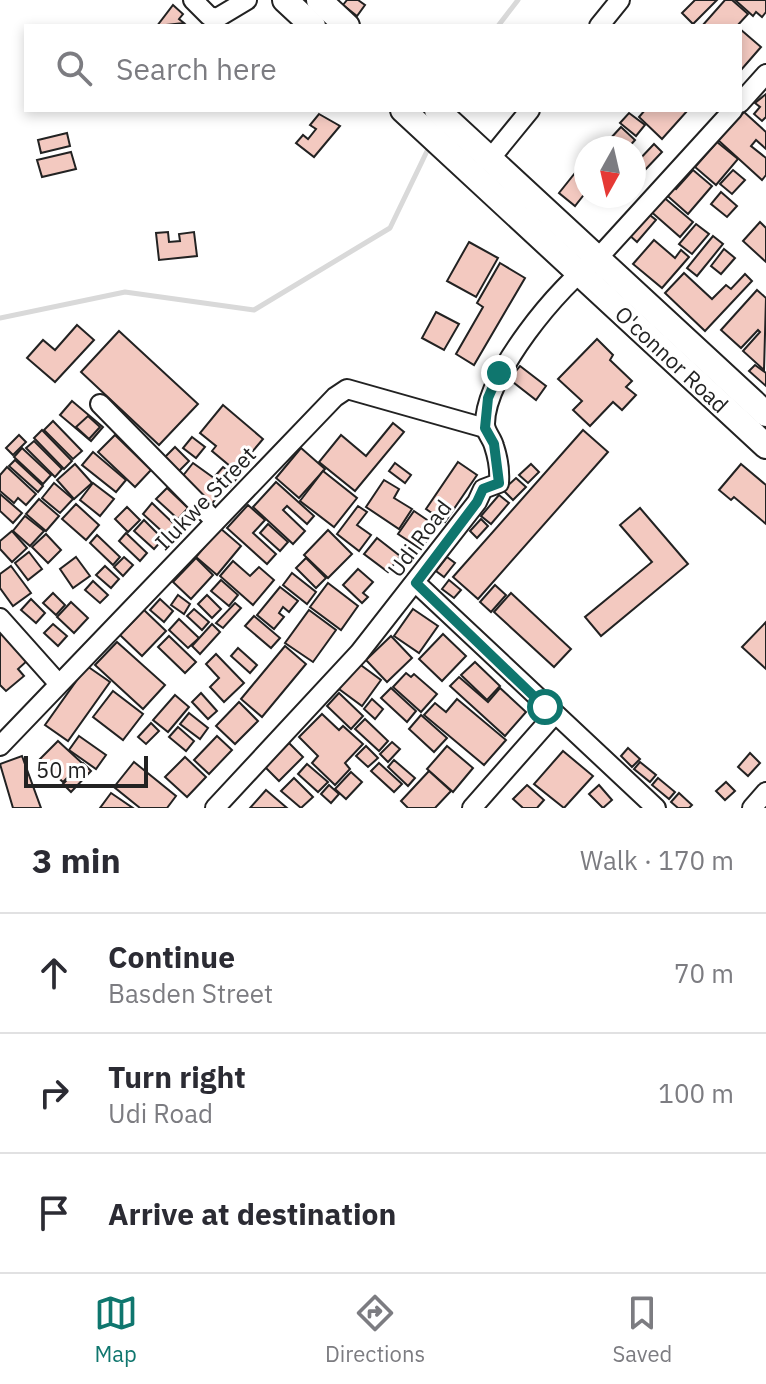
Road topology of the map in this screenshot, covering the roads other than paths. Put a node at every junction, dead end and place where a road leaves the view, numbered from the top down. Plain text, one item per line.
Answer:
1 (193, 0) edge
2 (247, 0) edge
3 (285, 0) edge
4 (319, 0) edge
5 (620, 0) edge
6 (311, 24) edge
7 (345, 24) edge
8 (601, 24) edge
9 (766, 74) edge
10 (742, 101) edge
11 (406, 112) edge
12 (439, 112) edge
13 (528, 112) edge
14 (731, 112) edge
15 (486, 166) junction
16 (588, 265) junction
17 (100, 404) dead end
18 (766, 414) edge
19 (485, 428) junction
20 (766, 446) edge
21 (215, 521) junction
22 (416, 583) junction
23 (0, 618) edge
24 (58, 683) junction
25 (554, 715) junction
26 (0, 746) edge
27 (766, 792) edge
28 (215, 808) edge
29 (472, 808) edge
30 (656, 808) edge
31 (752, 808) edge

1 - 2 street
3 - 6 main road
4 - 7 main road
5 - 8 street
9 - 10 street
11 - 15 main road
12 - 15 main road
13 - 15 street
14 - 16 street, Udi Road
15 - 16 main road
16 - 18 main road, O'connor Road
16 - 19 street, Udi Road
16 - 20 main road, O'connor Road
17 - 21 street
19 - 21 street, Ilukwe Street
19 - 22 street, Udi Road
21 - 24 street, Ilukwe Street
22 - 25 street
22 - 28 street, Udi Road
23 - 24 street
24 - 26 street, Ilukwe Street
25 - 29 street
25 - 30 street
27 - 31 street

